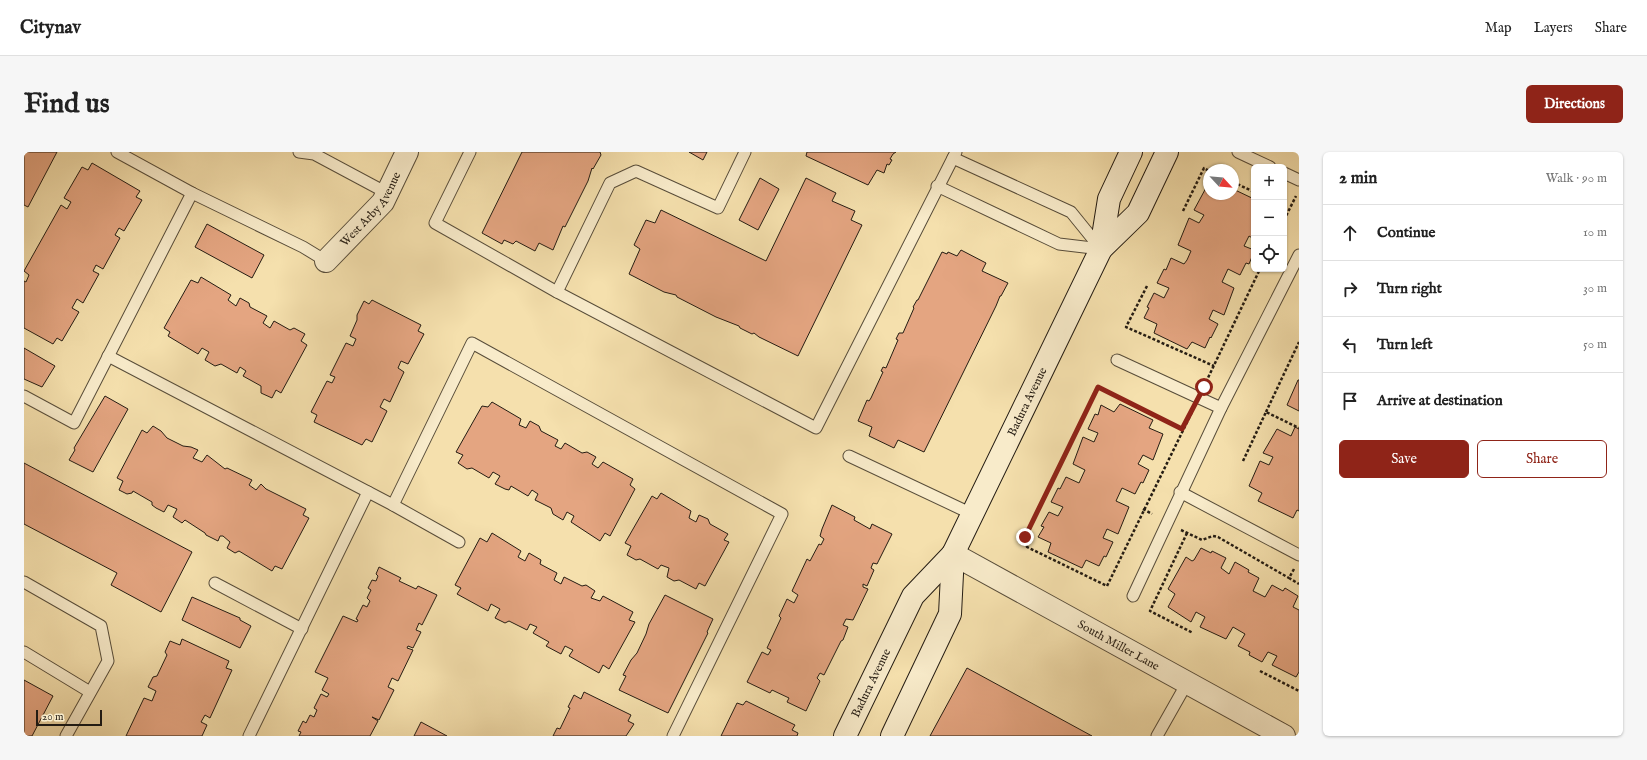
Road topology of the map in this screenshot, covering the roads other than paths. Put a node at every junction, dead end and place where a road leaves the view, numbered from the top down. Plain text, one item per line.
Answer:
1 (117, 152) edge
2 (299, 152) edge
3 (407, 152) edge
4 (470, 152) edge
5 (745, 152) edge
6 (1131, 152) edge
7 (1167, 152) edge
8 (1238, 152) edge
9 (315, 153) edge
10 (954, 155) edge
11 (1264, 164) edge
12 (1287, 175) edge
13 (1299, 180) edge
14 (937, 186) junction
15 (192, 193) junction
16 (387, 193) junction
17 (1101, 249) junction
18 (1299, 255) edge
19 (326, 261) joint
20 (557, 292) junction
21 (108, 356) junction
22 (1117, 360) dead end
23 (24, 396) edge
24 (1221, 408) junction
25 (849, 456) dead end
26 (368, 492) junction
27 (1180, 492) junction
28 (393, 505) junction
29 (972, 514) junction
30 (459, 542) dead end
31 (953, 554) junction
32 (1297, 560) edge
33 (24, 582) edge
34 (215, 583) dead end
35 (1133, 596) dead end
36 (302, 629) junction
37 (24, 652) edge
38 (1187, 683) junction
39 (90, 692) junction
40 (66, 736) edge
41 (249, 736) edge
42 (673, 736) edge
43 (845, 736) edge
44 (892, 736) edge
45 (1157, 736) edge
46 (1284, 736) edge

1 - 15 lane
2 - 9 lane
3 - 16 main road, West Arby Avenue
4 - 20 lane
5 - 20 lane
6 - 17 main road, Badura Avenue
7 - 17 main road, Badura Avenue
8 - 11 lane
9 - 16 lane
10 - 14 lane
10 - 17 lane
12 - 13 lane
14 - 17 lane
14 - 20 lane
15 - 19 lane
15 - 21 lane
16 - 19 main road, West Arby Avenue
17 - 29 main road, Badura Avenue
18 - 24 lane
21 - 23 lane
21 - 26 lane
22 - 24 lane
24 - 27 lane
25 - 29 lane
26 - 28 lane
26 - 36 lane
27 - 32 lane
27 - 35 lane
28 - 30 lane
28 - 42 lane
29 - 31 main road, Badura Avenue
31 - 38 main road, South Miller Lane
31 - 43 main road, Badura Avenue
31 - 44 main road, Badura Avenue
33 - 39 lane
34 - 36 lane
36 - 41 lane
37 - 39 lane
38 - 45 lane
38 - 46 main road, South Miller Lane
39 - 40 lane

